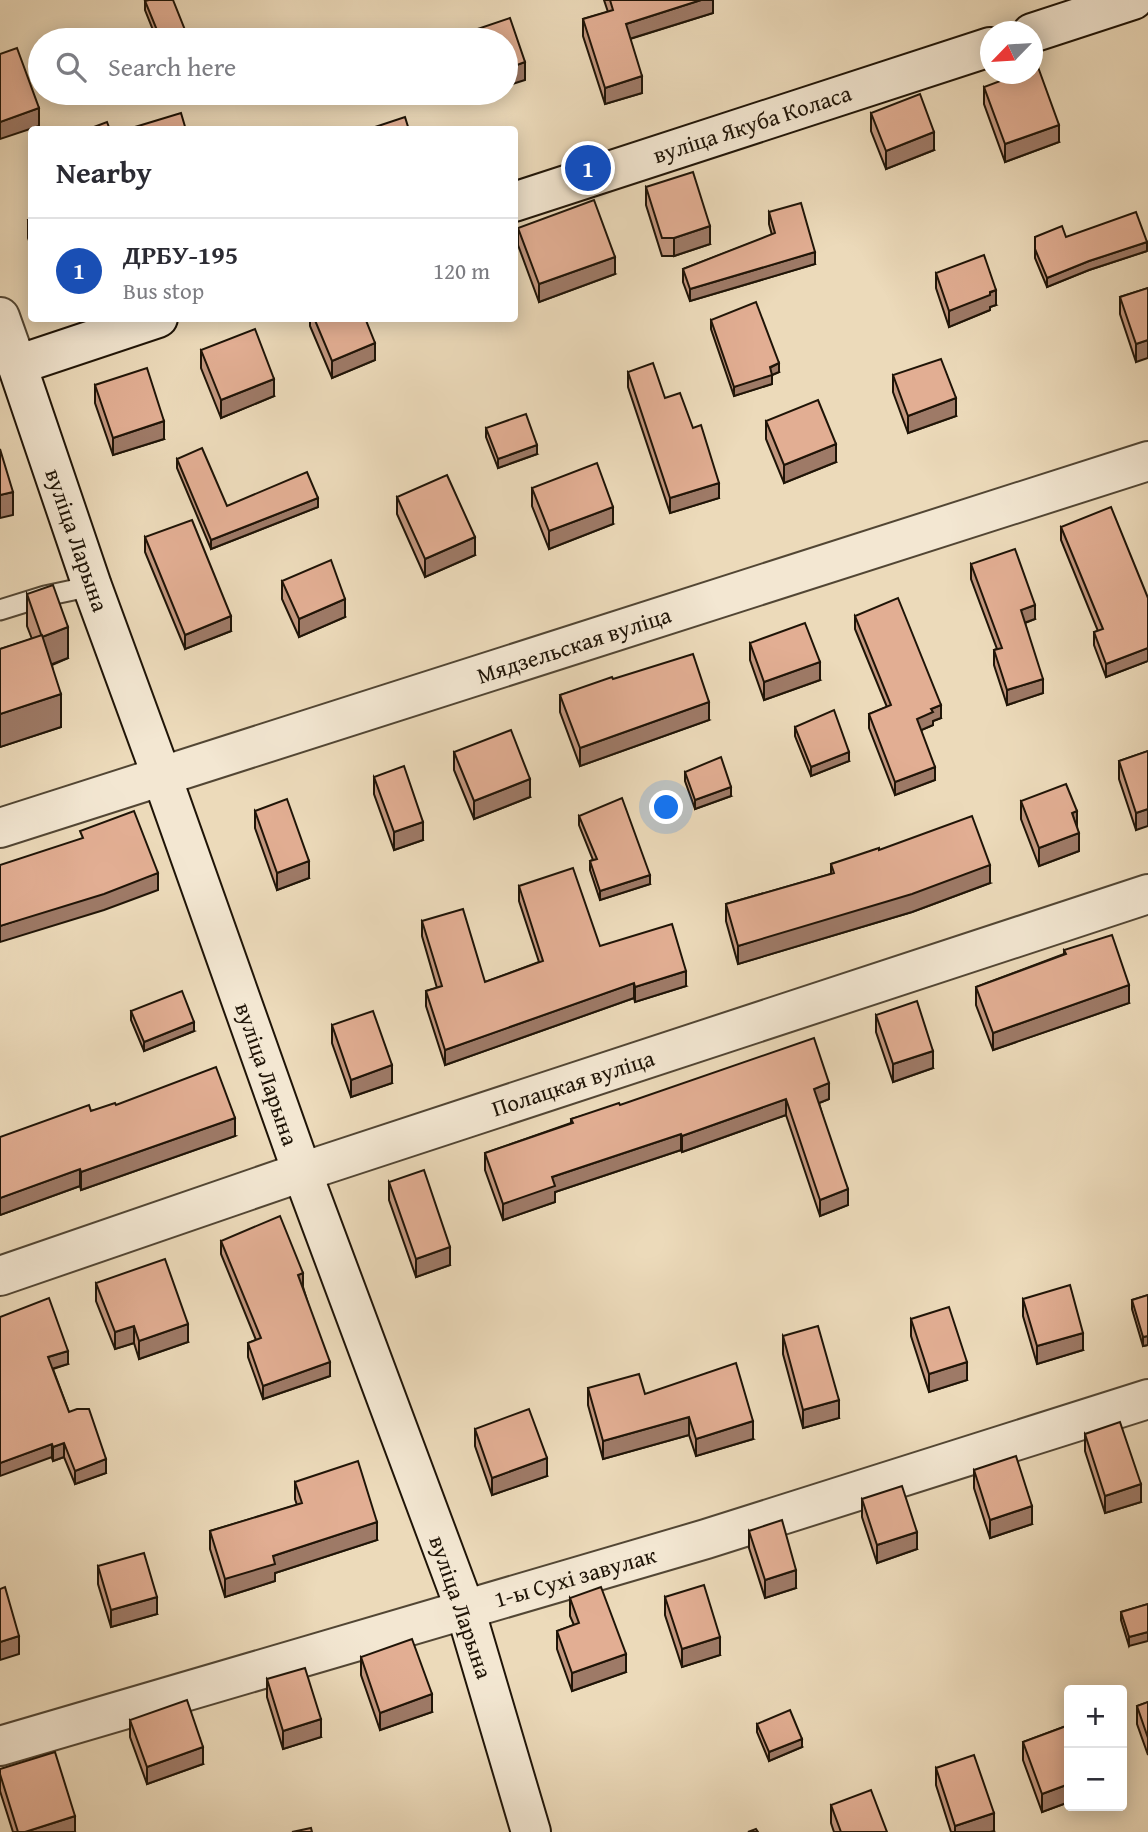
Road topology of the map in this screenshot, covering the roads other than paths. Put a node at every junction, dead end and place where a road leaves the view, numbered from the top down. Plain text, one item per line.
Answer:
1 (1133, 0) edge
2 (1043, 29) edge
3 (980, 50) edge
4 (518, 201) edge
5 (0, 317) edge
6 (146, 322) edge
7 (8, 367) edge
8 (1148, 461) edge
9 (92, 586) junction
10 (0, 610) edge
11 (162, 777) junction
12 (0, 828) edge
13 (1148, 894) edge
14 (302, 1172) junction
15 (0, 1276) edge
16 (1148, 1399) edge
17 (465, 1609) junction
18 (0, 1745) edge
19 (531, 1832) edge

1 - 2 street
3 - 4 street, вуліца Якуба Коласа
5 - 7 street, вуліца Ларына
6 - 7 street
7 - 9 street, вуліца Ларына
8 - 11 street, Мядзельская вуліца
9 - 10 lane
9 - 11 street, вуліца Ларына
11 - 12 street, Мядзельская вуліца
11 - 14 street, вуліца Ларына
13 - 14 street, Полацкая вуліца
14 - 15 street, Полацкая вуліца
14 - 17 street, вуліца Ларына
16 - 17 street, 1-ы Сухі завулак
17 - 18 street, 1-ы Сухі завулак
17 - 19 street, вуліца Ларына

